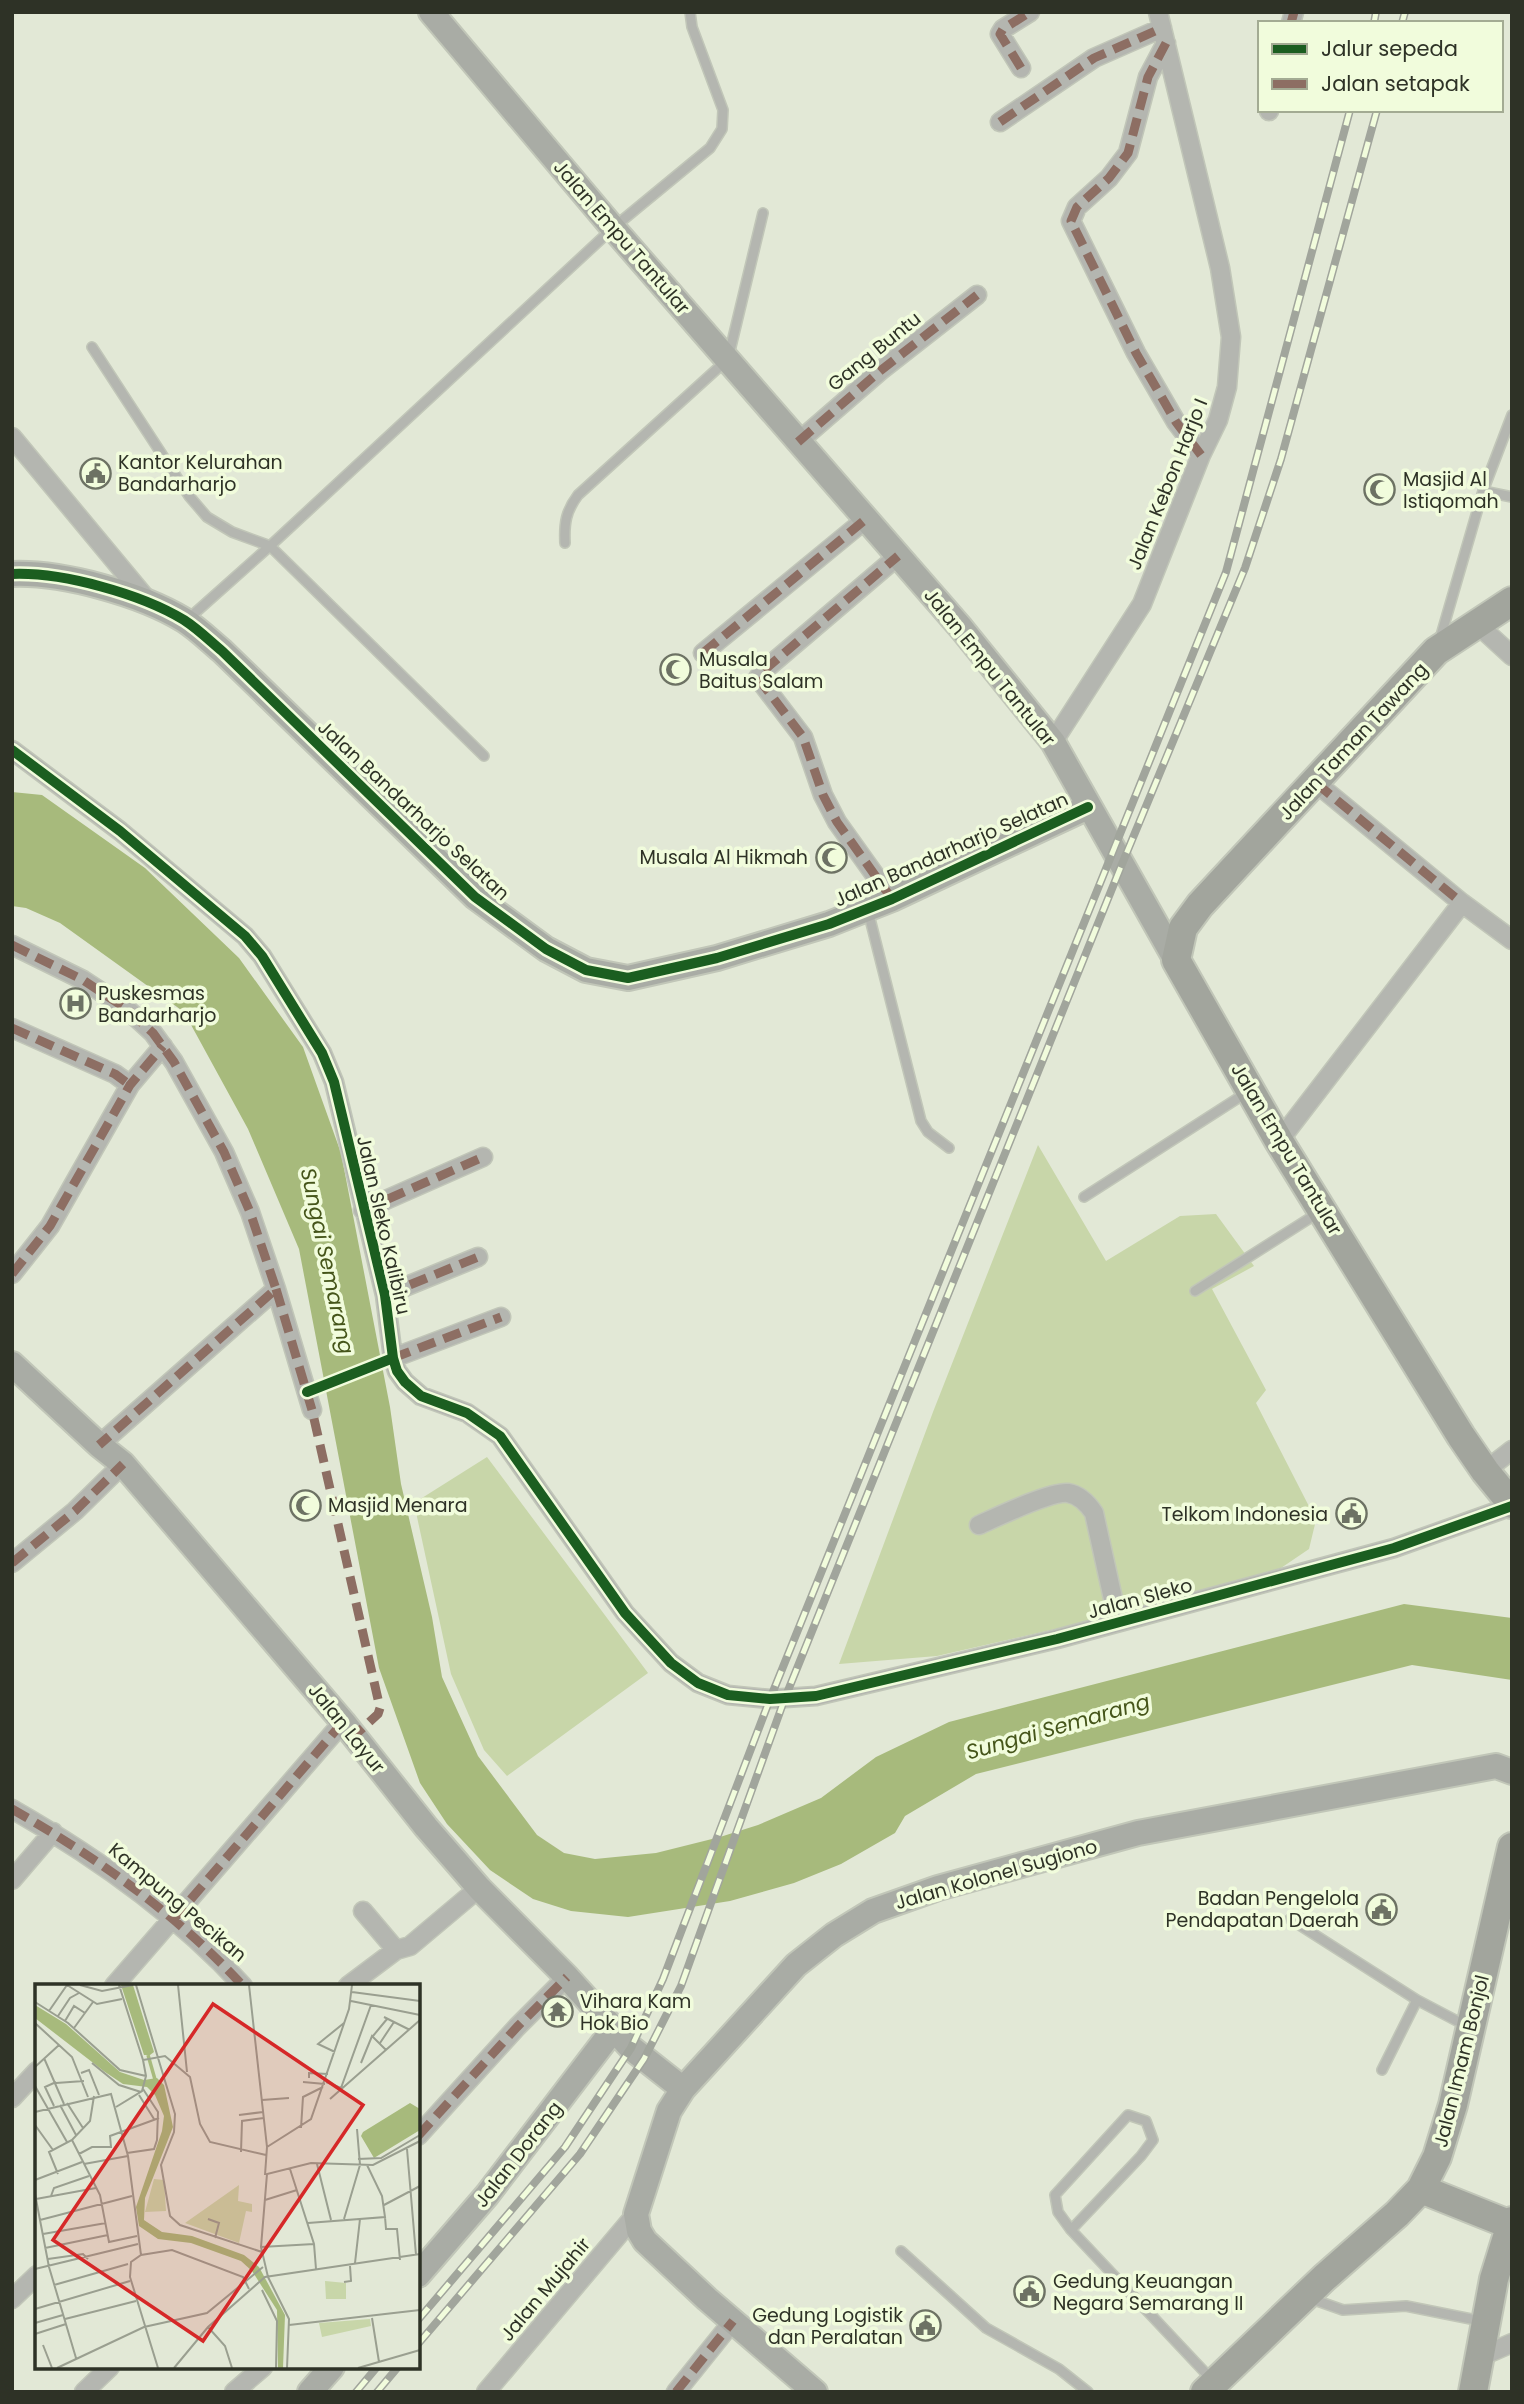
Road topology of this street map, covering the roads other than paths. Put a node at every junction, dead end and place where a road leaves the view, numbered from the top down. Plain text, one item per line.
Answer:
1 (430, 12) edge
2 (690, 12) edge
3 (1030, 12) edge
4 (1162, 28) edge
5 (1021, 68) dead end
6 (1000, 122) dead end
7 (763, 213) dead end
8 (613, 228) junction
9 (977, 295) dead end
10 (92, 347) dead end
11 (728, 359) junction
12 (1512, 415) edge
13 (12, 437) edge
14 (798, 442) junction
15 (1201, 455) junction
16 (1483, 491) junction
17 (1512, 498) edge
18 (866, 519) junction
19 (565, 543) dead end
20 (270, 547) junction
21 (898, 556) junction
22 (12, 574) edge
23 (1512, 601) edge
24 (149, 602) junction
25 (186, 621) junction
26 (1476, 623) junction
27 (1436, 651) junction
28 (703, 653) dead end
29 (1512, 656) edge
30 (1054, 742) junction
31 (12, 750) edge
32 (484, 756) dead end
33 (1315, 783) junction
34 (1088, 807) junction
35 (892, 899) junction
36 (1462, 903) junction
37 (867, 909) junction
38 (1512, 940) edge
39 (12, 945) edge
40 (1176, 960) junction
41 (12, 1028) edge
42 (163, 1046) junction
43 (130, 1085) junction
44 (1251, 1090) junction
45 (1279, 1141) junction
46 (949, 1148) dead end
47 (483, 1157) dead end
48 (1084, 1197) dead end
49 (363, 1210) junction
50 (1323, 1210) junction
51 (478, 1257) dead end
52 (12, 1274) edge
53 (276, 1289) junction
54 (1195, 1291) dead end
55 (385, 1295) junction
56 (501, 1317) dead end
57 (393, 1358) junction
58 (12, 1364) edge
59 (312, 1410) dead end
60 (99, 1445) junction
61 (1512, 1450) edge
62 (123, 1464) junction
63 (1485, 1471) junction
64 (1512, 1505) edge
65 (979, 1525) dead end
66 (12, 1563) edge
67 (1118, 1621) junction
68 (771, 1699) joint
69 (343, 1722) junction
70 (1512, 1772) edge
71 (12, 1809) edge
72 (53, 1832) junction
73 (1512, 1847) edge
74 (12, 1880) edge
75 (479, 1888) junction
76 (363, 1911) dead end
77 (1290, 1919) dead end
78 (173, 1920) junction
79 (396, 1950) junction
80 (567, 1977) junction
81 (116, 1984) edge
82 (241, 1984) edge
83 (351, 1984) edge
84 (1417, 2000) junction
85 (1471, 2024) junction
86 (613, 2030) junction
87 (1382, 2070) dead end
88 (35, 2073) edge
89 (682, 2089) junction
90 (12, 2098) edge
91 (420, 2134) edge
92 (1421, 2189) junction
93 (636, 2214) junction
94 (1511, 2223) edge
95 (1071, 2230) junction
96 (901, 2251) dead end
97 (420, 2273) edge
98 (35, 2277) edge
99 (1503, 2281) edge
100 (1305, 2297) junction
101 (12, 2299) edge
102 (733, 2321) junction
103 (1486, 2322) junction
104 (1512, 2343) edge
105 (1480, 2357) junction
106 (108, 2369) edge
107 (262, 2369) edge
108 (327, 2369) edge
109 (1210, 2387) edge
110 (88, 2390) edge
111 (234, 2392) edge
112 (310, 2392) edge
113 (486, 2392) edge
114 (676, 2392) edge
115 (815, 2392) edge
116 (1088, 2392) edge
117 (1473, 2392) edge

1 - 8 street, Jalan Empu Tantular
2 - 8 lane
3 - 5 street
4 - 6 street
4 - 15 street, Jalan Kebon Harjo I
4 - 15 street
7 - 11 lane
8 - 11 street, Jalan Empu Tantular
8 - 20 lane
9 - 14 street, Gang Buntu
10 - 20 lane
11 - 14 street, Jalan Empu Tantular
11 - 19 lane
12 - 16 lane, Jalan Taman Tawang
13 - 24 street
14 - 18 street, Jalan Empu Tantular
15 - 30 street, Jalan Kebon Harjo I
16 - 17 lane
16 - 27 lane, Jalan Taman Tawang
18 - 21 street, Jalan Empu Tantular
18 - 28 street
20 - 25 lane
20 - 32 lane
21 - 30 street, Jalan Empu Tantular
21 - 35 street
22 - 24 street, Jalan Bandarharjo Selatan
23 - 26 main road
24 - 25 street, Jalan Bandarharjo Selatan
25 - 37 street, Jalan Bandarharjo Selatan
26 - 27 main road
26 - 29 street
27 - 33 main road, Jalan Taman Tawang
30 - 34 street, Jalan Empu Tantular
31 - 49 street, Jalan Sleko Kalibiru
33 - 36 street
33 - 40 main road, Jalan Taman Tawang
34 - 35 street, Jalan Bandarharjo Selatan
34 - 40 street, Jalan Empu Tantular
35 - 37 street, Jalan Bandarharjo Selatan
36 - 38 street
36 - 45 street
37 - 46 lane
39 - 42 street
40 - 44 main road, Jalan Empu Tantular
41 - 43 street
42 - 43 street
42 - 53 street
43 - 52 street
44 - 45 main road, Jalan Empu Tantular
44 - 48 lane
45 - 50 main road, Jalan Empu Tantular
47 - 49 street
49 - 55 street, Jalan Sleko Kalibiru
50 - 54 lane
50 - 63 main road, Jalan Empu Tantular
51 - 55 street
53 - 59 street
53 - 60 street
55 - 57 street, Jalan Sleko Kalibiru
56 - 57 street
57 - 68 street, Jalan Sleko Kalibiru
58 - 60 street, Jalan Layur
60 - 62 street, Jalan Layur
61 - 63 street
62 - 66 street
62 - 69 street, Jalan Layur
63 - 64 main road, Jalan Empu Tantular
64 - 67 street, Jalan Sleko
65 - 67 street
67 - 68 street, Jalan Sleko
69 - 75 street, Jalan Layur
69 - 78 street
70 - 89 street, Jalan Kolonel Sugiono
71 - 72 street, Kampung Pecikan
72 - 74 street
72 - 78 street, Kampung Pecikan
73 - 85 main road, Jalan Imam Bonjol
75 - 79 street
75 - 80 street, Jalan Layur
76 - 79 street
77 - 84 lane
78 - 81 street
78 - 82 street, Kampung Pecikan
79 - 83 street
80 - 86 street, Jalan Layur
80 - 91 street
84 - 85 lane
84 - 87 lane
85 - 92 main road, Jalan Imam Bonjol
86 - 89 street, Jalan Layur
86 - 97 street, Jalan Dorang
88 - 90 street
89 - 93 street, Jalan Kolonel Sugiono
92 - 94 main road
92 - 100 main road, Jalan Imam Bonjol
93 - 102 street
93 - 113 street, Jalan Mujahir
94 - 99 main road
95 - 95 lane
95 - 109 lane
96 - 116 lane
98 - 101 street
99 - 103 main road
100 - 103 lane
100 - 109 main road, Jalan Imam Bonjol
102 - 114 street
102 - 115 street
103 - 105 main road
104 - 105 street
105 - 117 main road
106 - 110 street
107 - 111 street
108 - 112 street

